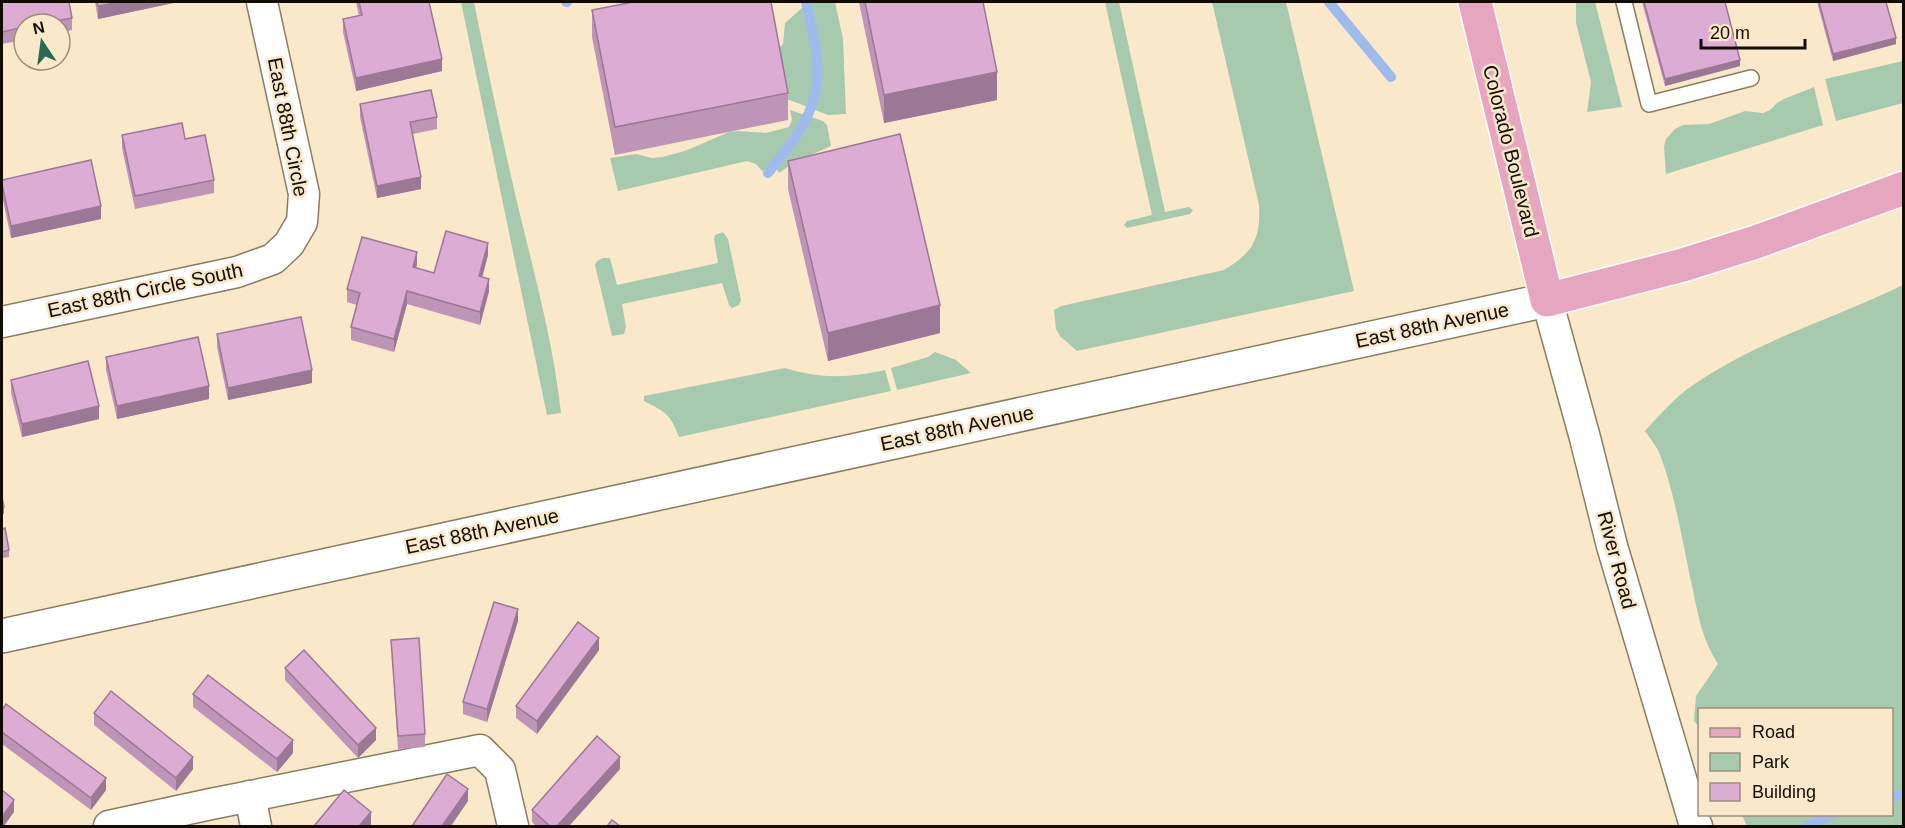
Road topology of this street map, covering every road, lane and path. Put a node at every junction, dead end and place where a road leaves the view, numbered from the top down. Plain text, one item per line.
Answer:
1 (262, 2) edge
2 (1475, 2) edge
3 (1623, 2) edge
4 (1750, 78) dead end
5 (1904, 188) edge
6 (284, 249) joint
7 (1547, 300) junction
8 (2, 322) edge
9 (2, 636) edge
10 (250, 796) junction
11 (1694, 824) edge
12 (109, 826) edge
13 (256, 826) edge
14 (513, 826) edge

1 - 6 street, East 88th Circle
2 - 7 main road, Colorado Boulevard
3 - 4 lane
5 - 7 main road, East 88th Avenue
6 - 8 street, East 88th Circle South
7 - 9 main road, East 88th Avenue
7 - 11 street, River Road
10 - 12 street
10 - 13 street
10 - 14 street

